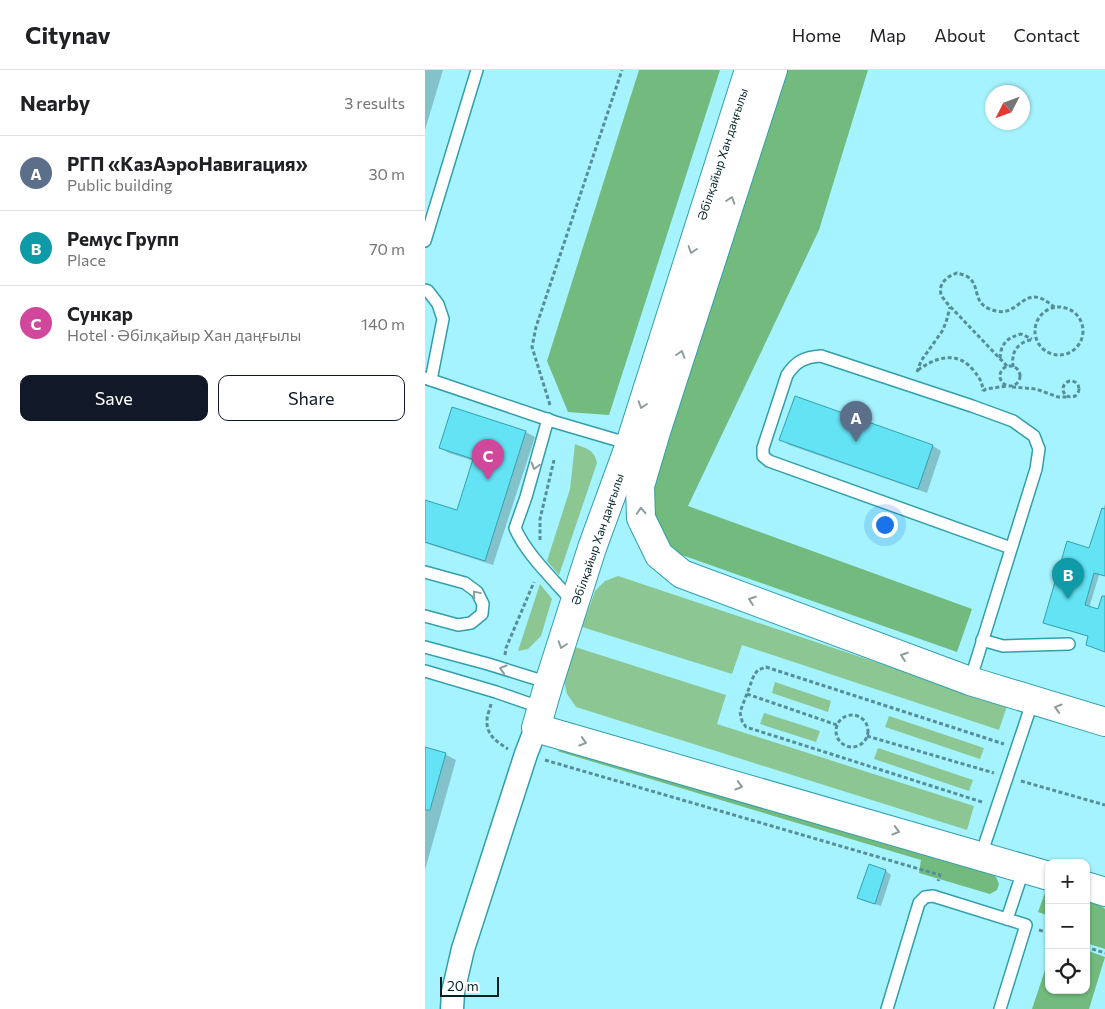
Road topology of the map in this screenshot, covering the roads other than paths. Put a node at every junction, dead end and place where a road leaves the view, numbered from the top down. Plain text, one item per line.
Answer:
1 (477, 70) edge
2 (749, 70) edge
3 (773, 70) edge
4 (425, 241) edge
5 (425, 290) edge
6 (428, 380) edge
7 (551, 420) junction
8 (630, 444) junction
9 (1011, 548) junction
10 (425, 572) edge
11 (575, 604) junction
12 (425, 616) edge
13 (982, 640) junction
14 (1069, 644) dead end
15 (425, 647) edge
16 (425, 672) edge
17 (970, 680) junction
18 (1033, 700) junction
19 (543, 706) junction
20 (1105, 722) edge
21 (981, 855) junction
22 (1036, 872) edge
23 (1090, 887) edge
24 (1105, 892) edge
25 (1007, 919) junction
26 (452, 1009) edge
27 (887, 1009) edge
28 (1000, 1009) edge

1 - 4 lane
2 -> 8 street, Әбілқайыр Хан даңғылы
17 -> 3 street, Әбілқайыр Хан даңғылы
5 - 6 lane
6 - 7 lane
7 - 8 lane
7 -> 11 lane
8 - 11 street, Әбілқайыр Хан даңғылы
9 - 9 lane
9 - 13 lane
12 -> 10 lane
11 -> 19 street, Әбілқайыр Хан даңғылы
13 - 14 lane
13 - 17 lane
19 -> 15 lane
16 - 19 lane
17 - 18 street
20 -> 18 street
18 - 21 lane
19 -> 21 street
19 - 26 street, Әбілқайыр Хан даңғылы
21 - 22 street
22 - 25 lane
23 - 24 street
25 - 27 lane
25 - 28 lane

